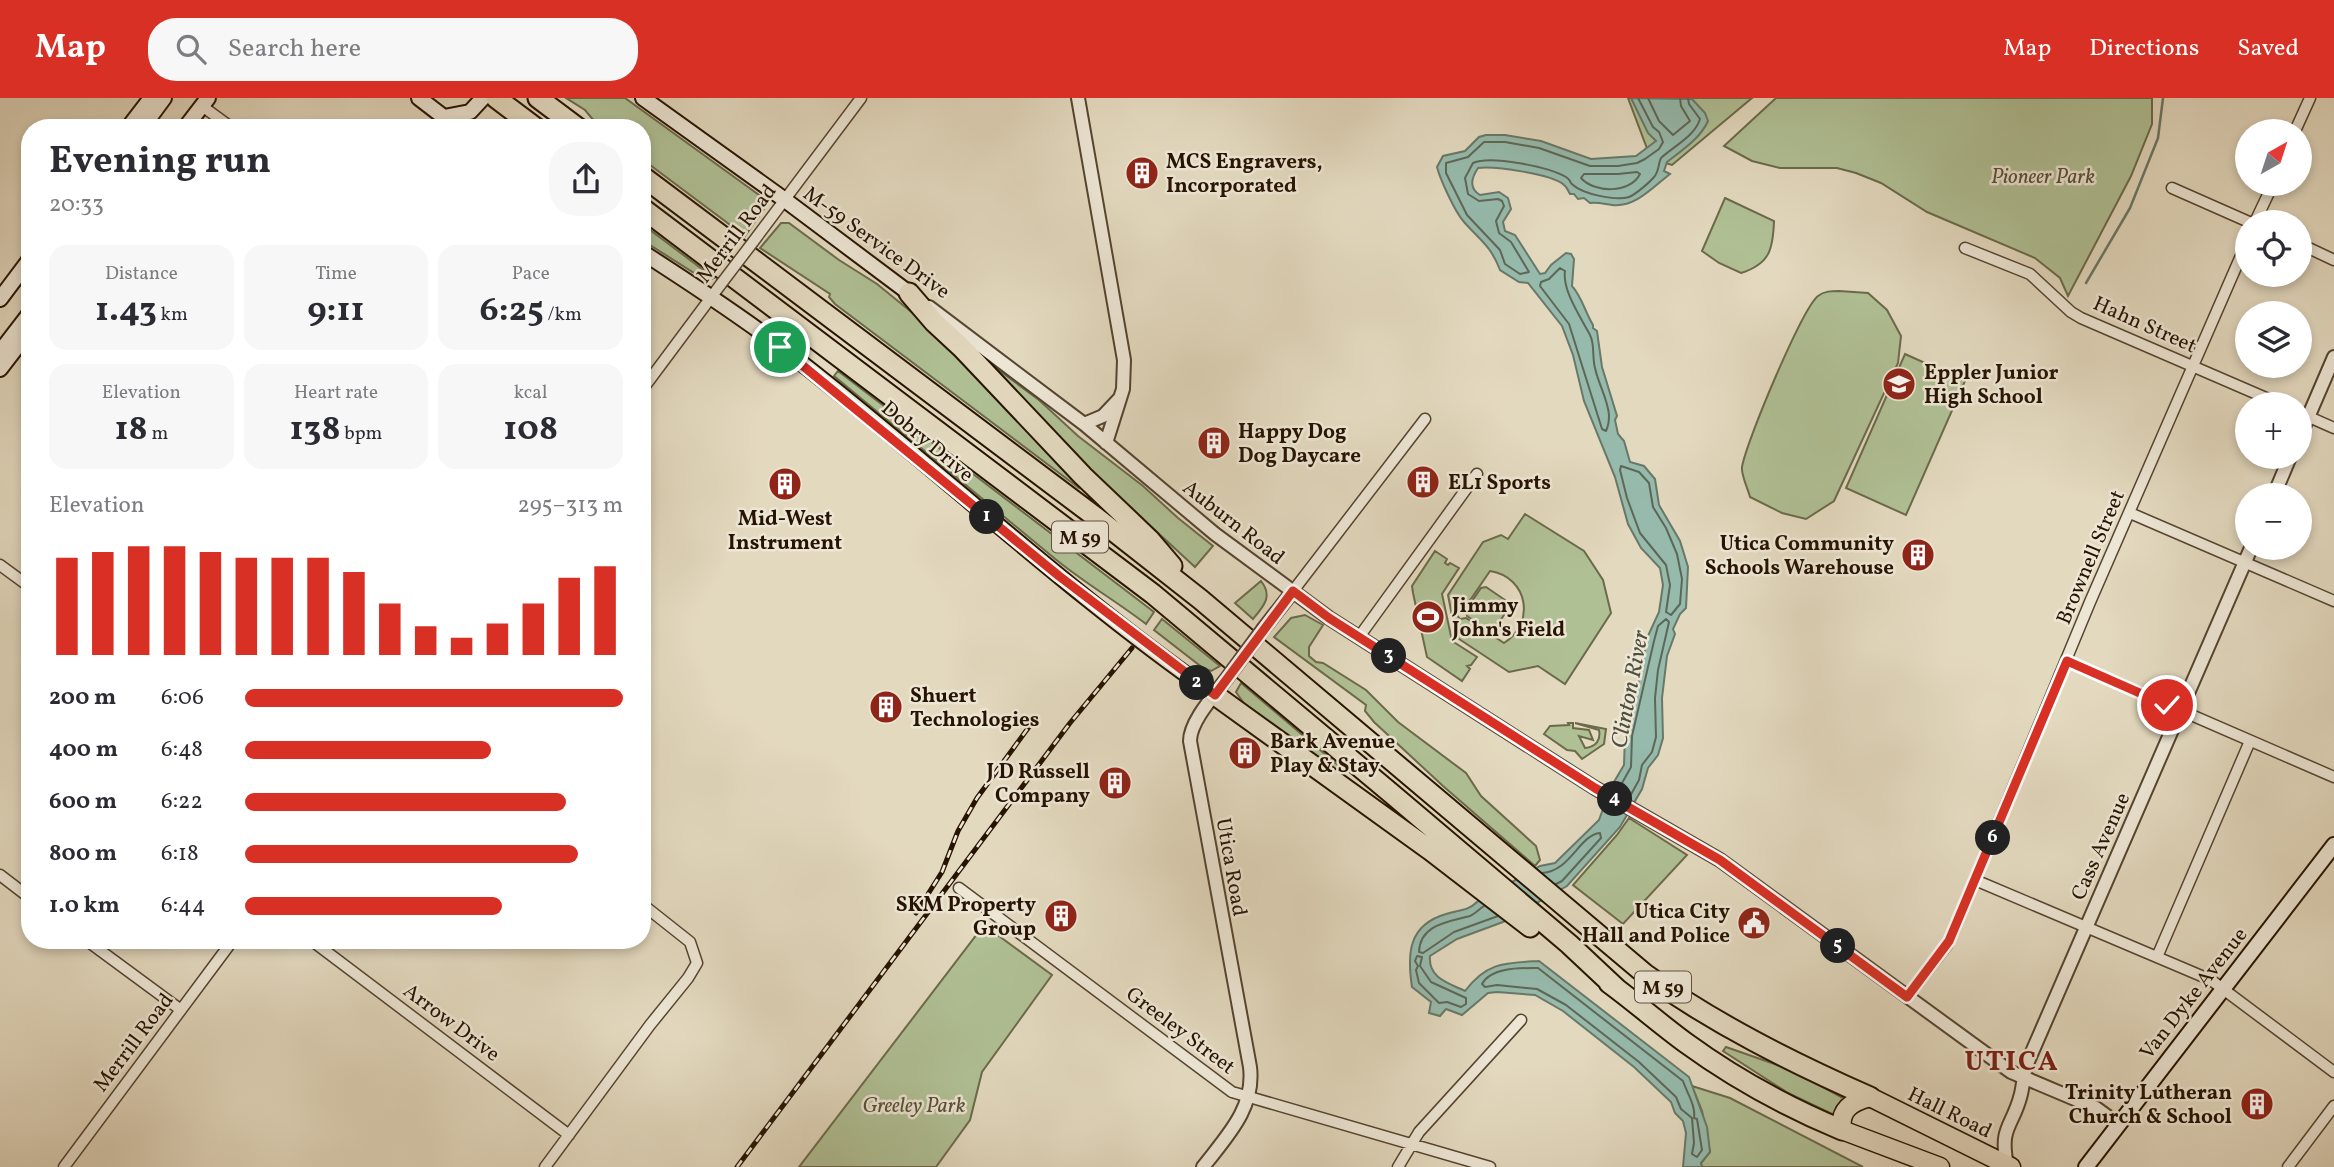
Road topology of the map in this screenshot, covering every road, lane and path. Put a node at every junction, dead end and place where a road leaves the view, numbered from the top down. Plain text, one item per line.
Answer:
1 (151, 98) edge
2 (164, 98) edge
3 (419, 98) edge
4 (538, 98) edge
5 (643, 98) edge
6 (860, 98) edge
7 (1078, 98) edge
8 (2310, 98) edge
9 (486, 99) edge
10 (205, 102) edge
11 (444, 117) junction
12 (135, 119) edge
13 (149, 119) edge
14 (192, 119) edge
15 (223, 119) edge
16 (447, 119) edge
17 (520, 119) edge
18 (566, 119) edge
19 (2300, 119) edge
20 (651, 183) edge
21 (2172, 188) dead end
22 (785, 200) junction
23 (651, 215) edge
24 (2235, 216) edge
25 (1965, 248) dead end
26 (2312, 250) edge
27 (651, 258) edge
28 (2334, 260) edge
29 (2235, 270) edge
30 (21, 274) edge
31 (909, 293) junction
32 (712, 297) junction
33 (0, 299) edge
34 (21, 325) edge
35 (21, 342) edge
36 (0, 352) edge
37 (2334, 357) edge
38 (2193, 367) junction
39 (0, 369) edge
40 (651, 378) edge
41 (2252, 392) edge
42 (1121, 396) junction
43 (2312, 399) edge
44 (2312, 418) edge
45 (1426, 419) dead end
46 (1084, 424) junction
47 (2334, 428) edge
48 (1106, 443) junction
49 (1478, 474) dead end
50 (2130, 513) junction
51 (2246, 560) edge
52 (2245, 563) junction
53 (0, 565) edge
54 (21, 580) edge
55 (1293, 591) junction
56 (1200, 599) junction
57 (2334, 601) edge
58 (1359, 637) junction
59 (2067, 661) junction
60 (1215, 695) junction
61 (2181, 710) junction
62 (2250, 741) junction
63 (2334, 777) edge
64 (2334, 845) edge
65 (0, 876) edge
66 (1975, 880) junction
67 (959, 888) dead end
68 (1494, 890) junction
69 (21, 891) edge
70 (651, 911) edge
71 (2086, 927) junction
72 (98, 949) edge
73 (226, 949) edge
74 (323, 949) edge
75 (2157, 957) junction
76 (2224, 989) junction
77 (1907, 997) junction
78 (181, 1010) junction
79 (1521, 1020) dead end
80 (2334, 1072) edge
81 (2023, 1078) junction
82 (1249, 1097) junction
83 (1870, 1097) junction
84 (2334, 1106) edge
85 (2118, 1124) junction
86 (1842, 1130) junction
87 (569, 1135) junction
88 (1410, 1143) junction
89 (2009, 1166) edge
90 (64, 1167) edge
91 (545, 1167) edge
92 (1203, 1167) edge
93 (1398, 1167) edge
94 (1490, 1167) edge
95 (1940, 1167) edge
96 (2086, 1167) edge
97 (2288, 1167) edge

1 - 12 main road
2 - 13 main road
3 - 11 main road
4 - 18 highway
5 - 22 main road, M-59 Service Drive
6 - 22 street, Merrill Road
7 - 42 street
8 - 19 street
9 - 11 main road
9 - 17 highway
10 - 14 main road
10 - 15 street
11 - 16 main road
20 - 56 highway, M 59
21 - 24 street
22 - 31 main road, M-59 Service Drive
22 - 32 street, Merrill Road, bridge
23 - 68 highway, M 59
25 - 38 street, Hahn Street
26 - 28 street
27 - 32 main road, Dobry Drive
29 - 38 street, Brownell Street
30 - 33 main road
31 - 46 street, M-59 Service Drive
31 - 56 highway
32 - 40 street, Merrill Road
32 - 60 main road, Dobry Drive
34 - 36 main road
35 - 39 main road
37 - 43 street
38 - 41 street, Hahn Street
38 - 50 street, Brownell Street
42 - 46 street
42 - 48 street
44 - 47 street
45 - 55 street
46 - 48 street, Auburn Road
48 - 55 street, Auburn Road
49 - 58 street
50 - 52 street
50 - 59 street, Brownell Street
51 - 52 street, Cass Avenue
52 - 57 street
52 - 61 street, Cass Avenue
53 - 54 street
55 - 58 street, Auburn Road
55 - 60 street, Utica Road, bridge
56 - 83 highway, M 59
58 - 77 street, Auburn Road
59 - 61 street
59 - 66 street, Brownell Street
60 - 68 highway
60 - 82 street, Utica Road
61 - 62 street
61 - 71 street, Cass Avenue
62 - 63 street
62 - 75 street
64 - 76 main road, Van Dyke Avenue
65 - 69 street
66 - 71 street
66 - 77 street, Brownell Street
67 - 82 street, Greeley Street
68 - 86 highway, M 59
70 - 87 street
71 - 75 street
71 - 81 street, Cass Avenue
72 - 78 street
73 - 78 street, Merrill Road
74 - 87 street, Arrow Drive
75 - 76 street
76 - 80 street
76 - 85 main road, Van Dyke Avenue
77 - 81 street, Auburn Road
78 - 90 street, Merrill Road
79 - 88 street
81 - 85 street, Auburn Road
81 - 89 street, Cass Avenue
82 - 88 street, Greeley Street
82 - 92 street, Utica Road
83 - 86 highway
83 - 89 highway, Hall Road / M 59
84 - 97 street
85 - 96 main road, Van Dyke Avenue
86 - 95 highway, M 59
87 - 91 street
88 - 93 street
88 - 94 street, Greeley Street

